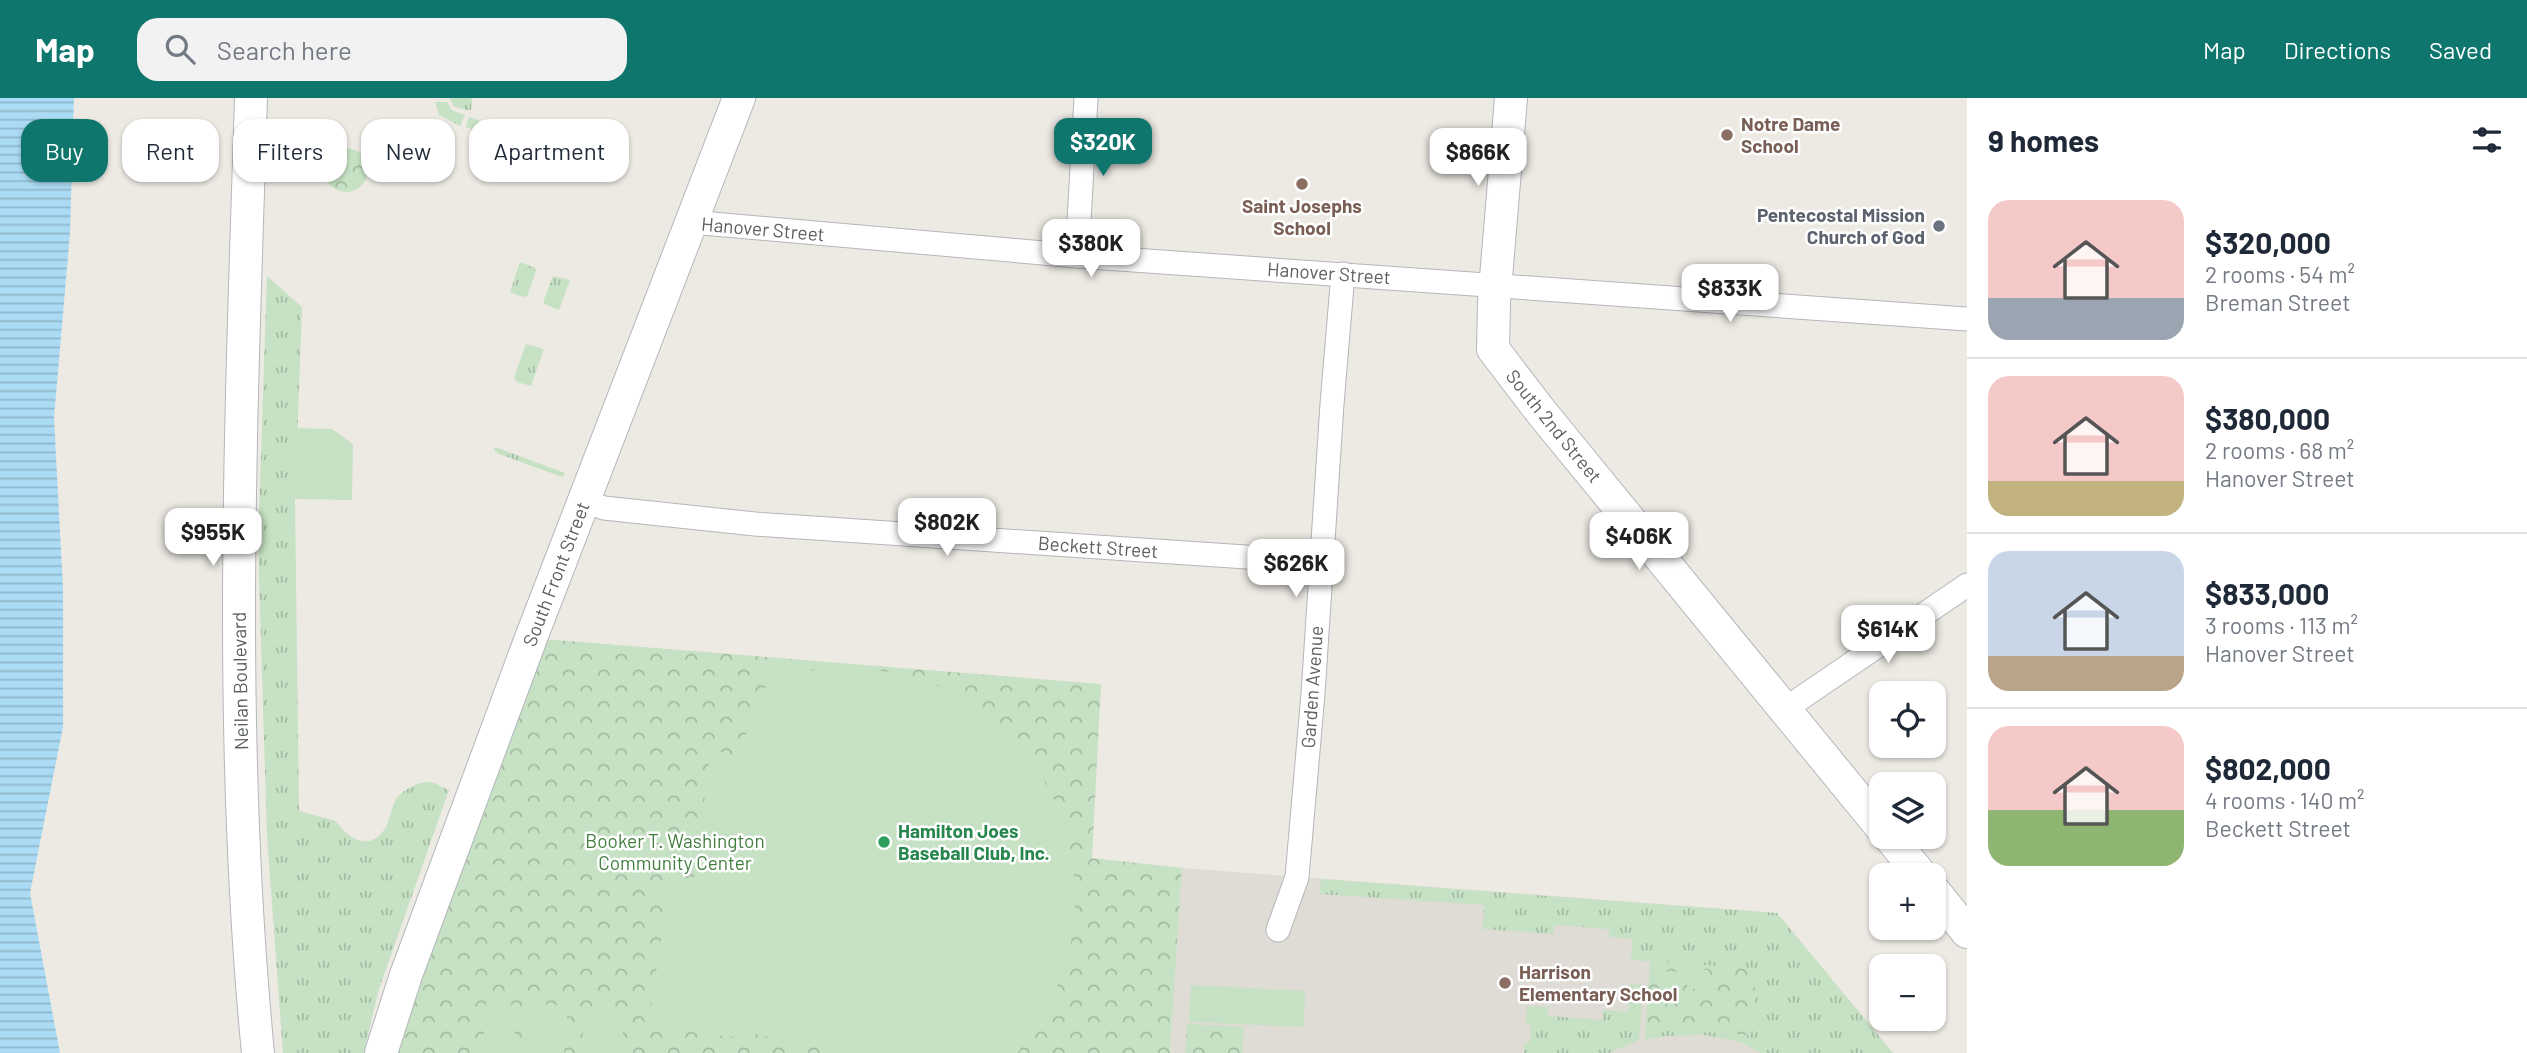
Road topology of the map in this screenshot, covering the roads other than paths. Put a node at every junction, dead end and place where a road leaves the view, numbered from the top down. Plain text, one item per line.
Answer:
1 (251, 98) edge
2 (738, 98) edge
3 (1086, 98) edge
4 (1511, 98) edge
5 (691, 222) junction
6 (1077, 256) junction
7 (1343, 274) junction
8 (1496, 285) junction
9 (1967, 319) edge
10 (585, 501) junction
11 (1320, 562) junction
12 (1967, 585) edge
13 (1785, 709) junction
14 (1869, 812) edge
15 (1900, 849) edge
16 (1911, 863) edge
17 (1946, 906) edge
18 (1278, 930) dead end
19 (1967, 932) edge
20 (258, 1053) edge
21 (381, 1053) edge

1 - 20 street, Neilan Boulevard
2 - 5 street, South Front Street
3 - 6 street
4 - 8 street, South 2nd Street
5 - 6 street, Hanover Street
5 - 10 street, South Front Street
6 - 7 street, Hanover Street
7 - 8 street, Hanover Street
7 - 11 street, Garden Avenue
8 - 9 street, Hanover Street
8 - 13 street, South 2nd Street
10 - 11 street, Beckett Street
10 - 21 street, South Front Street
11 - 18 street, Garden Avenue
12 - 13 street
13 - 14 street, South 2nd Street
15 - 16 street
17 - 19 street

